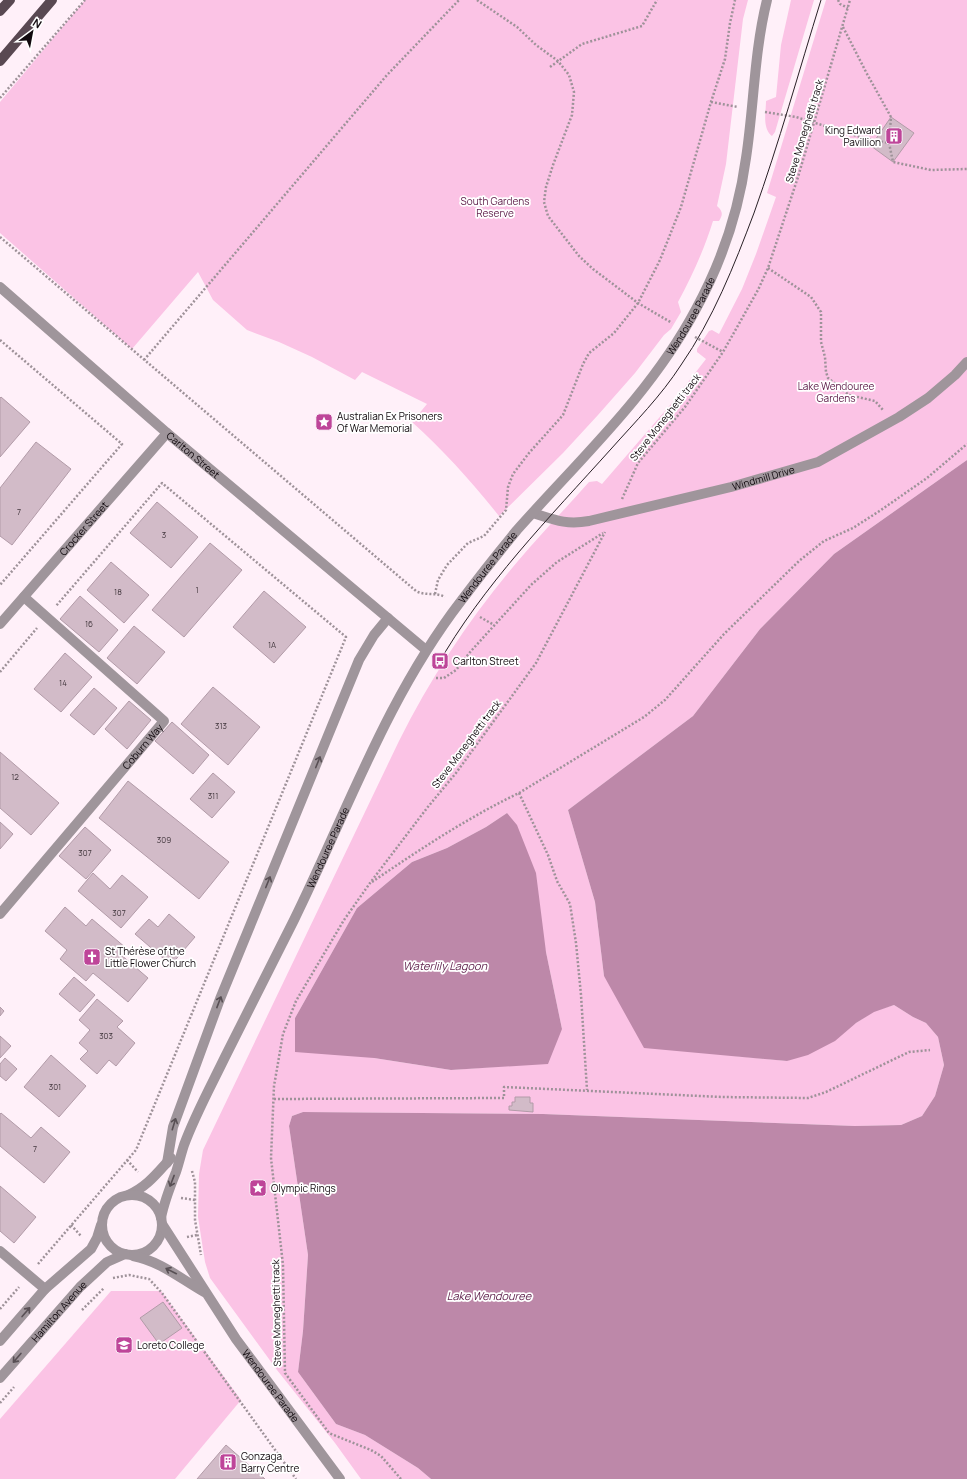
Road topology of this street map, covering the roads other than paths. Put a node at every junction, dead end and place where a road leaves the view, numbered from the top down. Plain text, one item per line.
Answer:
1 (10, 0) edge
2 (52, 0) edge
3 (767, 0) edge
4 (0, 11) edge
5 (0, 61) edge
6 (0, 287) edge
7 (967, 362) edge
8 (167, 433) junction
9 (533, 513) junction
10 (24, 597) junction
11 (388, 618) junction
12 (0, 624) edge
13 (426, 650) junction
14 (0, 914) edge
15 (184, 1144) junction
16 (167, 1162) junction
17 (126, 1196) junction
18 (103, 1218) junction
19 (161, 1221) junction
20 (0, 1251) edge
21 (126, 1255) junction
22 (45, 1289) junction
23 (204, 1292) junction
24 (0, 1341) edge
25 (0, 1378) edge
26 (340, 1479) edge

1 - 4 main road
2 - 5 main road
3 - 9 street, Wendouree Parade
6 - 8 street, Carlton Street
7 - 9 street, Windmill Drive
8 - 10 street, Crocker Street
8 - 11 street, Carlton Street
9 - 13 street, Wendouree Parade
10 - 12 street, Crocker Street
10 - 14 street, Coburn Way
11 - 13 street, Carlton Street
16 -> 11 street
13 - 15 street, Wendouree Parade
15 - 16 street, Wendouree Parade
15 -> 19 street, Wendouree Parade
16 - 17 street, Wendouree Parade
17 - 18 street
17 - 19 street
18 - 21 street
18 - 22 street
19 - 21 street
19 - 23 street, Wendouree Parade
20 - 22 street
23 -> 21 street, Wendouree Parade
21 -> 25 street, Hamilton Avenue
24 -> 22 street
23 - 26 street, Wendouree Parade

